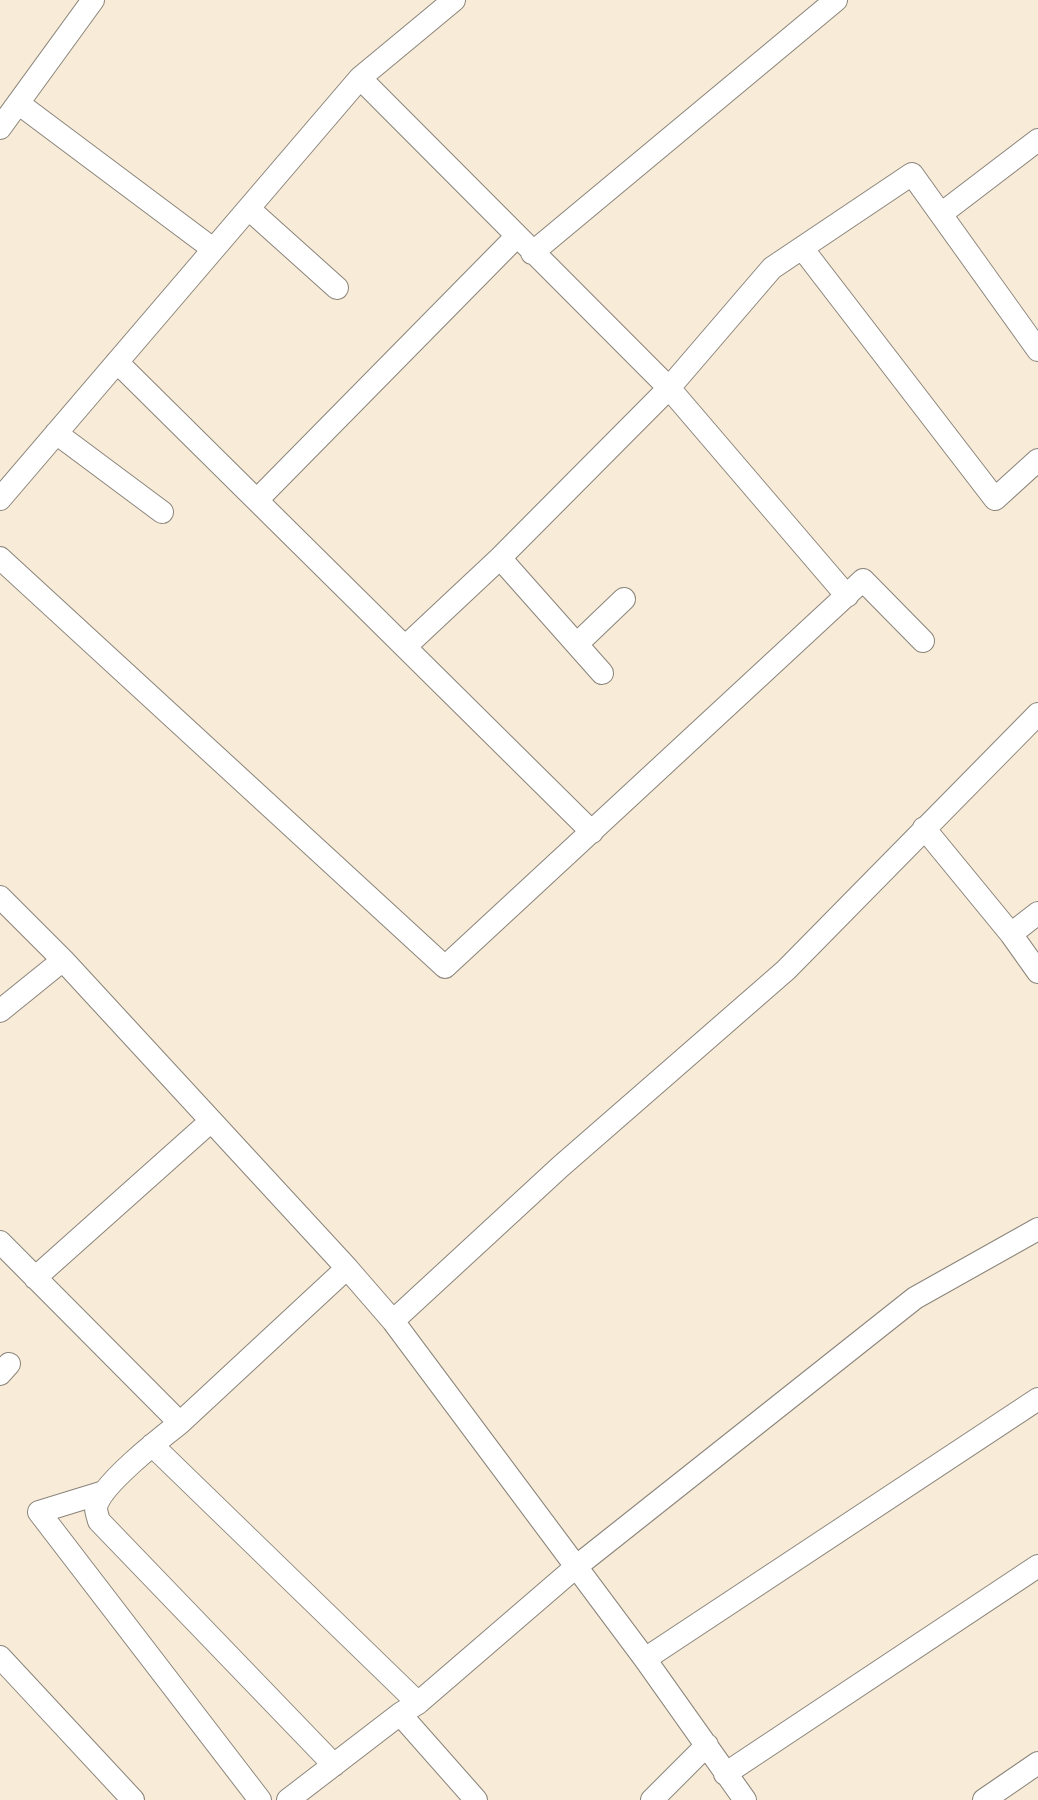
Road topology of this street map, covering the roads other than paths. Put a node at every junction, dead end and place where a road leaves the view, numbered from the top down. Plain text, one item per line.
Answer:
1 (93, 0) edge
2 (454, 0) edge
3 (836, 0) edge
4 (360, 78) junction
5 (18, 103) junction
6 (0, 128) edge
7 (1038, 140) edge
8 (249, 209) junction
9 (941, 214) junction
10 (516, 237) junction
11 (802, 248) junction
12 (214, 249) junction
13 (532, 253) junction
14 (337, 288) dead end
15 (1038, 350) edge
16 (117, 362) junction
17 (669, 388) junction
18 (56, 433) junction
19 (1038, 460) edge
20 (0, 499) edge
21 (256, 500) junction
22 (162, 512) dead end
23 (0, 558) edge
24 (500, 558) junction
25 (846, 596) junction
26 (624, 599) dead end
27 (923, 641) dead end
28 (577, 644) junction
29 (405, 647) junction
30 (602, 673) dead end
31 (1038, 714) edge
32 (924, 828) junction
33 (592, 832) junction
34 (0, 897) edge
35 (1038, 913) edge
36 (1012, 934) junction
37 (63, 960) junction
38 (1038, 972) edge
39 (0, 1011) edge
40 (211, 1121) junction
41 (1038, 1229) edge
42 (0, 1242) edge
43 (347, 1268) junction
44 (35, 1278) junction
45 (393, 1321) junction
46 (1038, 1399) edge
47 (180, 1423) junction
48 (152, 1445) junction
49 (104, 1492) junction
50 (577, 1566) junction
51 (1038, 1566) edge
52 (0, 1657) edge
53 (645, 1659) junction
54 (409, 1709) junction
55 (707, 1746) junction
56 (1038, 1763) edge
57 (334, 1766) junction
58 (725, 1774) junction
59 (133, 1800) edge
60 (260, 1800) edge
61 (288, 1800) edge
62 (476, 1800) edge
63 (652, 1800) edge
64 (745, 1800) edge
65 (984, 1800) edge

1 - 5 street
2 - 4 street
3 - 13 street
4 - 8 street
4 - 10 street
5 - 6 street
5 - 12 street
7 - 9 street
8 - 12 street
8 - 14 street
9 - 11 street
9 - 15 street
10 - 13 street
10 - 21 street
11 - 17 street
11 - 19 street
12 - 16 street
13 - 17 street
16 - 18 street
16 - 21 street
17 - 24 street
17 - 25 street
18 - 20 street
18 - 22 street
21 - 29 street
23 - 33 street
24 - 28 street
24 - 29 street
25 - 27 street
25 - 33 street
26 - 28 street
28 - 30 street
29 - 33 street
31 - 32 street
32 - 36 street
32 - 45 street
34 - 37 street
35 - 36 street
36 - 38 street
37 - 39 street
37 - 40 street
40 - 43 street
40 - 44 street
41 - 50 street
42 - 44 street
43 - 45 street
43 - 47 street
44 - 47 street
45 - 50 street
46 - 53 street
47 - 48 street
48 - 49 street
48 - 54 street
49 - 57 street
49 - 60 street
50 - 53 street
50 - 54 street
51 - 58 street
52 - 59 street
53 - 55 street
54 - 57 street
54 - 62 street
55 - 58 street
55 - 63 street
56 - 65 street
57 - 61 street
58 - 64 street

